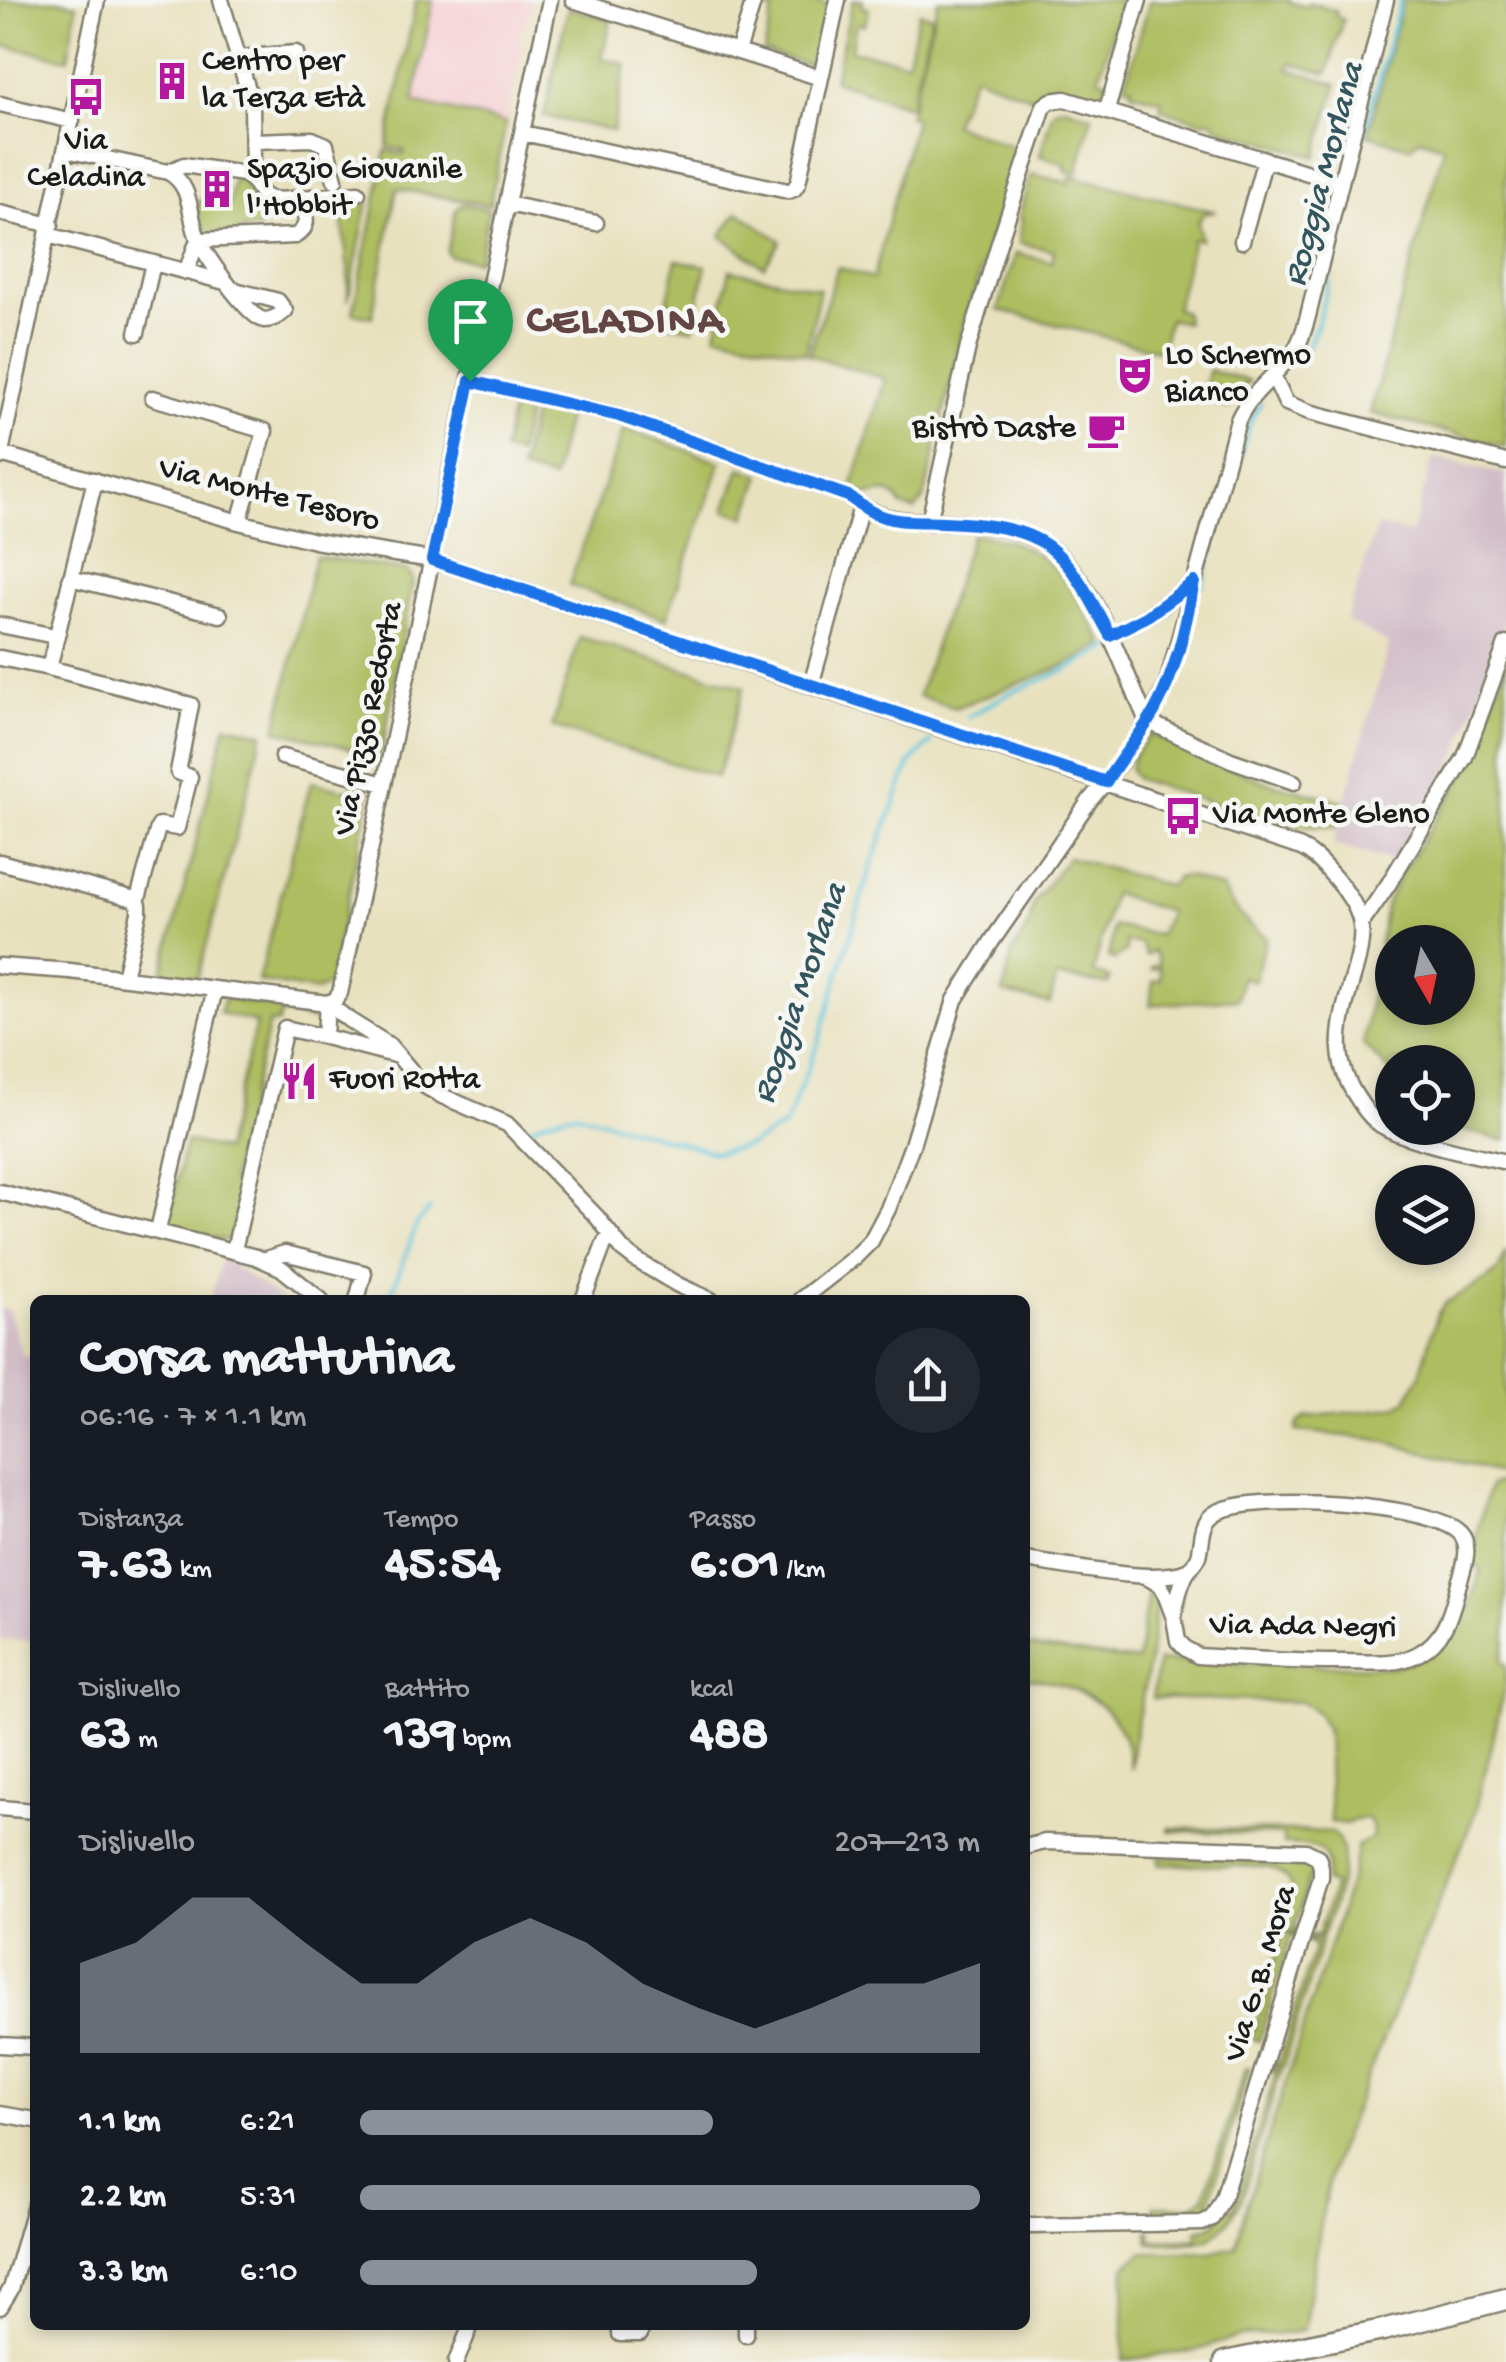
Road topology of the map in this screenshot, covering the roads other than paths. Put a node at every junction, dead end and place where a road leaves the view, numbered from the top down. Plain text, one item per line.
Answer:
1 (97, 0) edge
2 (221, 0) edge
3 (550, 0) edge
4 (573, 0) edge
5 (754, 0) edge
6 (838, 0) edge
7 (1139, 0) edge
8 (1386, 0) edge
9 (738, 52) junction
10 (296, 53) dead end
11 (239, 58) junction
12 (821, 78) junction
13 (0, 104) edge
14 (1107, 110) junction
15 (72, 121) junction
16 (523, 133) junction
17 (254, 141) junction
18 (66, 150) junction
19 (1265, 159) junction
20 (168, 172) junction
21 (244, 174) junction
22 (336, 180) dead end
23 (1341, 182) junction
24 (358, 193) dead end
25 (291, 200) junction
26 (508, 204) junction
27 (0, 213) edge
28 (596, 223) dead end
29 (50, 230) junction
30 (198, 240) junction
31 (1242, 241) dead end
32 (153, 263) junction
33 (186, 272) junction
34 (136, 333) dead end
35 (1273, 375) junction
36 (470, 381) junction
37 (153, 398) dead end
38 (0, 456) edge
39 (1506, 462) edge
40 (95, 480) junction
41 (862, 507) junction
42 (239, 522) junction
43 (929, 522) junction
44 (432, 560) junction
45 (70, 578) junction
46 (1194, 582) junction
47 (220, 615) dead end
48 (0, 625) edge
49 (56, 636) junction
50 (1114, 644) junction
51 (1506, 644) edge
52 (0, 658) edge
53 (50, 668) junction
54 (811, 685) junction
55 (1147, 721) junction
56 (282, 757) dead end
57 (1106, 782) junction
58 (1294, 782) dead end
59 (384, 784) junction
60 (0, 862) edge
61 (137, 902) junction
62 (1361, 924) junction
63 (0, 966) edge
64 (124, 978) junction
65 (215, 989) junction
66 (327, 1003) junction
67 (325, 1036) junction
68 (399, 1056) junction
69 (1506, 1162) edge
70 (0, 1192) edge
71 (158, 1230) junction
72 (612, 1237) junction
73 (234, 1250) junction
74 (263, 1260) junction
75 (315, 1295) edge
76 (358, 1295) edge
77 (585, 1295) edge
78 (701, 1295) edge
79 (807, 1295) edge
80 (1030, 1561) edge
81 (1188, 1571) junction
82 (1145, 1576) junction
83 (1174, 1618) junction
84 (0, 1808) edge
85 (30, 1811) edge
86 (1030, 1838) edge
87 (1045, 1842) junction
88 (1030, 1846) edge
89 (0, 2045) edge
90 (30, 2047) edge
91 (0, 2114) edge
92 (30, 2119) edge
93 (30, 2222) edge
94 (1030, 2226) edge
95 (1052, 2226) junction
96 (1030, 2231) edge
97 (1506, 2300) edge
98 (0, 2308) edge
99 (468, 2330) edge
100 (620, 2330) edge
101 (640, 2334) dead end
102 (456, 2362) edge
103 (1225, 2362) edge

1 - 15 street
2 - 11 street
3 - 16 street, Via Pizzo Redorta
4 - 9 street
5 - 9 street
6 - 12 street
7 - 14 street
8 - 23 street
9 - 12 street
10 - 11 street
11 - 17 street
12 - 16 street
13 - 15 street
14 - 19 street
14 - 43 street
15 - 18 street
16 - 26 street, Via Pizzo Redorta
17 - 21 street
17 - 22 street
18 - 20 street
18 - 29 street
19 - 23 street
19 - 31 street
20 - 21 street
20 - 30 street
21 - 25 street
23 - 35 street
24 - 25 street
25 - 30 street
26 - 28 street
26 - 36 street, Via Pizzo Redorta
27 - 29 street
29 - 32 street
29 - 38 street
30 - 33 street
30 - 33 street
32 - 33 street
32 - 34 street
35 - 39 street
35 - 46 street
36 - 41 street
36 - 44 street, Via Pizzo Redorta
37 - 42 street
38 - 40 street, Via Monte Tesoro
40 - 42 street, Via Monte Tesoro
40 - 45 street
41 - 43 street
41 - 54 street
42 - 44 street, Via Monte Tesoro
43 - 50 street
44 - 54 street
44 - 59 street, Via Pizzo Redorta
45 - 47 street
45 - 49 street
46 - 50 street
46 - 55 street
48 - 49 street
49 - 53 street
50 - 55 street
51 - 62 street
52 - 53 street
53 - 61 street
54 - 57 street
55 - 57 street
55 - 58 street
56 - 59 street
57 - 62 street
57 - 79 street
59 - 66 street, Via Pizzo Redorta
60 - 61 street
61 - 64 street
62 - 69 street
63 - 64 street
64 - 65 street
65 - 66 street
65 - 71 street
66 - 67 street
66 - 68 street
67 - 68 street
67 - 73 street
68 - 72 street
70 - 71 street
71 - 73 street
72 - 77 street
72 - 78 street
73 - 74 street
74 - 75 street
74 - 76 street
80 - 82 street, Via Ada Negri
81 - 82 street, Via Ada Negri
81 - 83 street, Via Ada Negri
81 - 83 street, Via Ada Negri
82 - 83 street, Via Ada Negri
84 - 85 street
86 - 87 street, Via G.B. Mora
87 - 88 street, Via G.B. Mora
87 - 95 street, Via G.B. Mora
89 - 90 street
91 - 92 street
93 - 98 street
94 - 95 street
95 - 96 street
97 - 103 street
99 - 102 street
100 - 101 street

